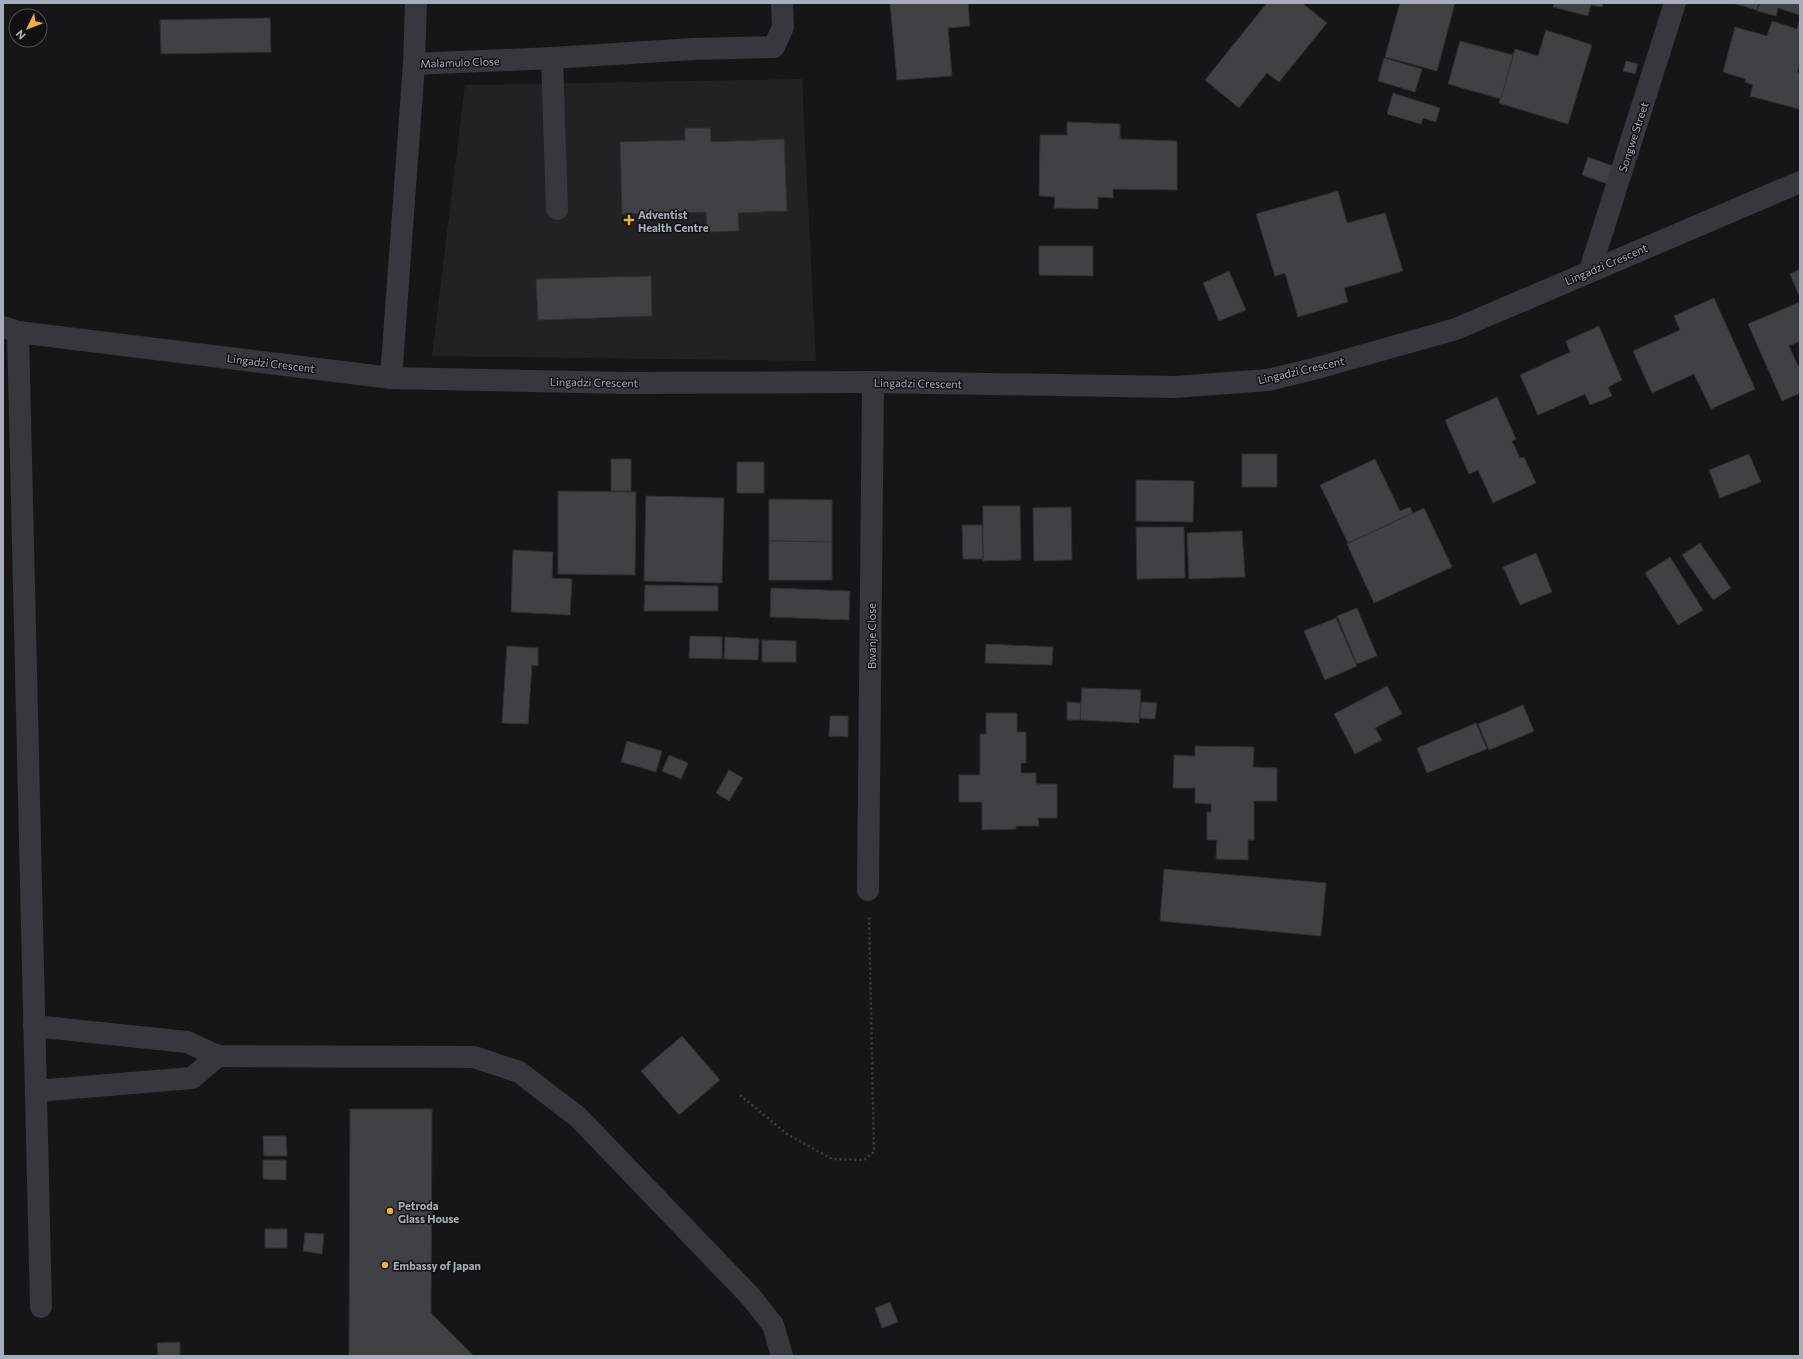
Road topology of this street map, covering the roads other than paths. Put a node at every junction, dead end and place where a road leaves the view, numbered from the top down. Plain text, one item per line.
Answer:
1 (416, 3) edge
2 (782, 3) edge
3 (1675, 3) edge
4 (552, 58) junction
5 (414, 64) junction
6 (1800, 182) edge
7 (558, 209) dead end
8 (1590, 270) junction
9 (11, 330) edge
10 (391, 378) junction
11 (873, 382) junction
12 (868, 890) road end
13 (34, 1026) junction
14 (218, 1056) junction
15 (36, 1091) junction
16 (41, 1307) dead end
17 (782, 1356) edge

1 - 5 street
2 - 4 street, Malamulo Close
3 - 8 street, Songwe Street
4 - 5 street, Malamulo Close
4 - 7 street
5 - 10 street, Malamulo Close
6 - 8 street, Lingadzi Crescent
8 - 11 street, Lingadzi Crescent
9 - 10 street, Lingadzi Crescent
9 - 13 street
10 - 11 street, Lingadzi Crescent
11 - 12 street, Bwanje Close
13 - 14 street
13 - 15 street
14 - 15 street
14 - 17 street
15 - 16 street

